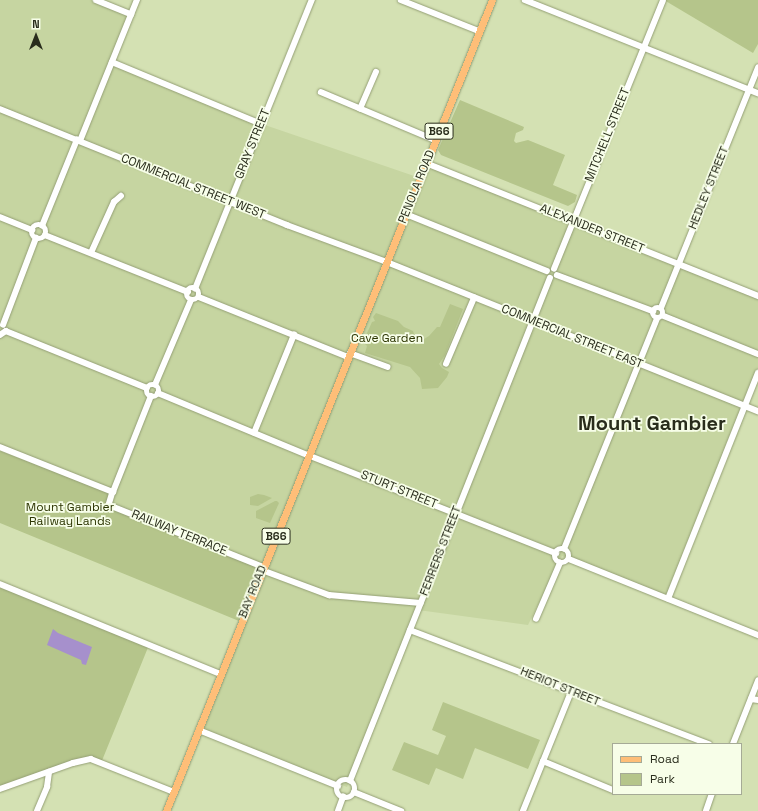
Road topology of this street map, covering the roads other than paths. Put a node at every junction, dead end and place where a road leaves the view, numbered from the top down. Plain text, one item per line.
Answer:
1 (96, 0) edge
2 (137, 0) edge
3 (312, 0) edge
4 (401, 0) edge
5 (492, 0) edge
6 (525, 0) edge
7 (663, 1) edge
8 (131, 14) junction
9 (479, 31) junction
10 (644, 48) junction
11 (112, 62) junction
12 (758, 68) edge
13 (376, 72) dead end
14 (749, 90) junction
15 (321, 92) dead end
16 (758, 93) edge
17 (360, 108) junction
18 (0, 109) edge
19 (262, 124) junction
20 (435, 140) junction
21 (78, 141) junction
22 (426, 163) junction
23 (121, 196) dead end
24 (230, 202) junction
25 (406, 214) junction
26 (0, 217) edge
27 (572, 221) junction
28 (42, 226) junction
29 (33, 230) junction
30 (45, 235) junction
31 (36, 238) junction
32 (91, 253) junction
33 (387, 262) junction
34 (678, 264) junction
35 (554, 269) junction
36 (547, 271) junction
37 (557, 275) junction
38 (550, 278) junction
39 (195, 289) junction
40 (188, 292) junction
41 (758, 296) edge
42 (199, 297) junction
43 (474, 298) junction
44 (191, 300) junction
45 (661, 308) junction
46 (653, 312) junction
47 (664, 316) junction
48 (656, 319) junction
49 (533, 322) junction
50 (2, 325) edge
51 (6, 331) junction
52 (0, 335) edge
53 (294, 335) junction
54 (758, 354) edge
55 (349, 355) junction
56 (446, 364) dead end
57 (639, 364) junction
58 (388, 368) dead end
59 (758, 373) edge
60 (155, 385) junction
61 (147, 388) junction
62 (158, 393) junction
63 (151, 396) junction
64 (745, 406) junction
65 (758, 411) edge
66 (254, 433) junction
67 (0, 447) edge
68 (308, 455) junction
69 (114, 492) junction
70 (455, 512) junction
71 (564, 549) junction
72 (556, 553) junction
73 (569, 559) junction
74 (560, 563) junction
75 (263, 568) junction
76 (0, 584) edge
77 (668, 599) junction
78 (421, 603) junction
79 (536, 619) dead end
80 (410, 630) junction
81 (758, 635) edge
82 (221, 674) junction
83 (758, 681) edge
84 (571, 692) junction
85 (751, 699) junction
86 (758, 700) edge
87 (199, 730) junction
88 (706, 743) edge
89 (733, 743) edge
90 (543, 761) junction
91 (49, 772) junction
92 (350, 781) junction
93 (338, 786) junction
94 (0, 789) edge
95 (612, 790) edge
96 (174, 792) junction
97 (354, 792) junction
98 (712, 795) edge
99 (343, 797) junction
100 (37, 811) edge
101 (166, 811) edge
102 (338, 811) edge
103 (401, 811) edge
104 (523, 811) edge
105 (706, 811) edge

1 - 8 street
2 - 8 street
3 - 19 street, GRAY STREET
4 - 9 street
5 - 9 main road, PENOLA ROAD / B66
6 - 10 street
7 - 10 street, MITCHELL STREET
8 - 11 street
9 - 20 main road, PENOLA ROAD / B66
10 - 14 street
10 - 27 street, MITCHELL STREET
11 - 19 street
11 - 21 street
12 - 14 street, HEDLEY STREET
13 - 17 street
14 - 16 street
14 - 34 street, HEDLEY STREET
15 - 17 street
17 - 20 street
18 - 21 street, COMMERCIAL STREET WEST
19 - 24 street, GRAY STREET
20 - 22 main road, PENOLA ROAD / B66
21 - 24 street, COMMERCIAL STREET WEST
21 - 28 street
22 - 25 main road, PENOLA ROAD / B66
22 - 27 street, ALEXANDER STREET
23 - 32 street
24 - 33 street, COMMERCIAL STREET WEST
24 - 39 street, GRAY STREET
25 - 33 main road, PENOLA ROAD / B66
25 - 36 street
26 - 29 street
27 - 34 street, ALEXANDER STREET
27 - 35 street, MITCHELL STREET
28 - 29 street
28 - 30 street
29 - 31 street
30 - 31 street
30 - 32 street
31 - 50 street
32 - 40 street
33 - 43 street, COMMERCIAL STREET EAST
33 - 55 main road, BAY ROAD / B66
34 - 41 street, ALEXANDER STREET
34 - 45 street, HEDLEY STREET
35 - 36 street
35 - 37 street
36 - 38 street
37 - 38 street
37 - 46 street
38 - 49 street
39 - 40 street
39 - 42 street
40 - 44 street
42 - 44 street
42 - 53 street
43 - 49 street, COMMERCIAL STREET EAST
43 - 56 street
44 - 60 street
45 - 46 street
45 - 47 street
46 - 48 street
47 - 48 street
47 - 54 street
48 - 57 street
49 - 57 street, COMMERCIAL STREET EAST
49 - 70 street, FERRERS STREET
50 - 51 street
51 - 52 street
51 - 61 street
53 - 55 street
53 - 66 street
55 - 58 street
55 - 68 main road, BAY ROAD / B66
57 - 64 street, COMMERCIAL STREET EAST
57 - 71 street
59 - 64 street
60 - 61 street
60 - 62 street
61 - 63 street
62 - 63 street
62 - 66 street, STURT STREET
63 - 69 street
64 - 65 street, COMMERCIAL STREET EAST
64 - 77 street
66 - 68 street, STURT STREET
67 - 69 street
68 - 70 street, STURT STREET
68 - 75 main road, BAY ROAD / B66
69 - 75 street, RAILWAY TERRACE
70 - 72 street, STURT STREET
70 - 78 street, FERRERS STREET
71 - 72 street
71 - 73 street
72 - 74 street
73 - 74 street
73 - 77 street
74 - 79 street
75 - 78 street
75 - 82 main road, BAY ROAD / B66
76 - 82 street
77 - 81 street
78 - 80 street, FERRERS STREET
80 - 84 street, HERIOT STREET
80 - 92 street, FERRERS STREET
82 - 87 main road, BAY ROAD / B66
83 - 85 street
84 - 88 street, HERIOT STREET
84 - 90 street
85 - 86 street
85 - 89 street
87 - 93 street
87 - 96 main road, BAY ROAD / B66
90 - 95 street
90 - 104 street
91 - 94 street
91 - 96 street
91 - 100 street
92 - 93 street
92 - 97 street
93 - 99 street
96 - 101 main road, BAY ROAD / B66
97 - 99 street
97 - 103 street
98 - 105 street
99 - 102 street

